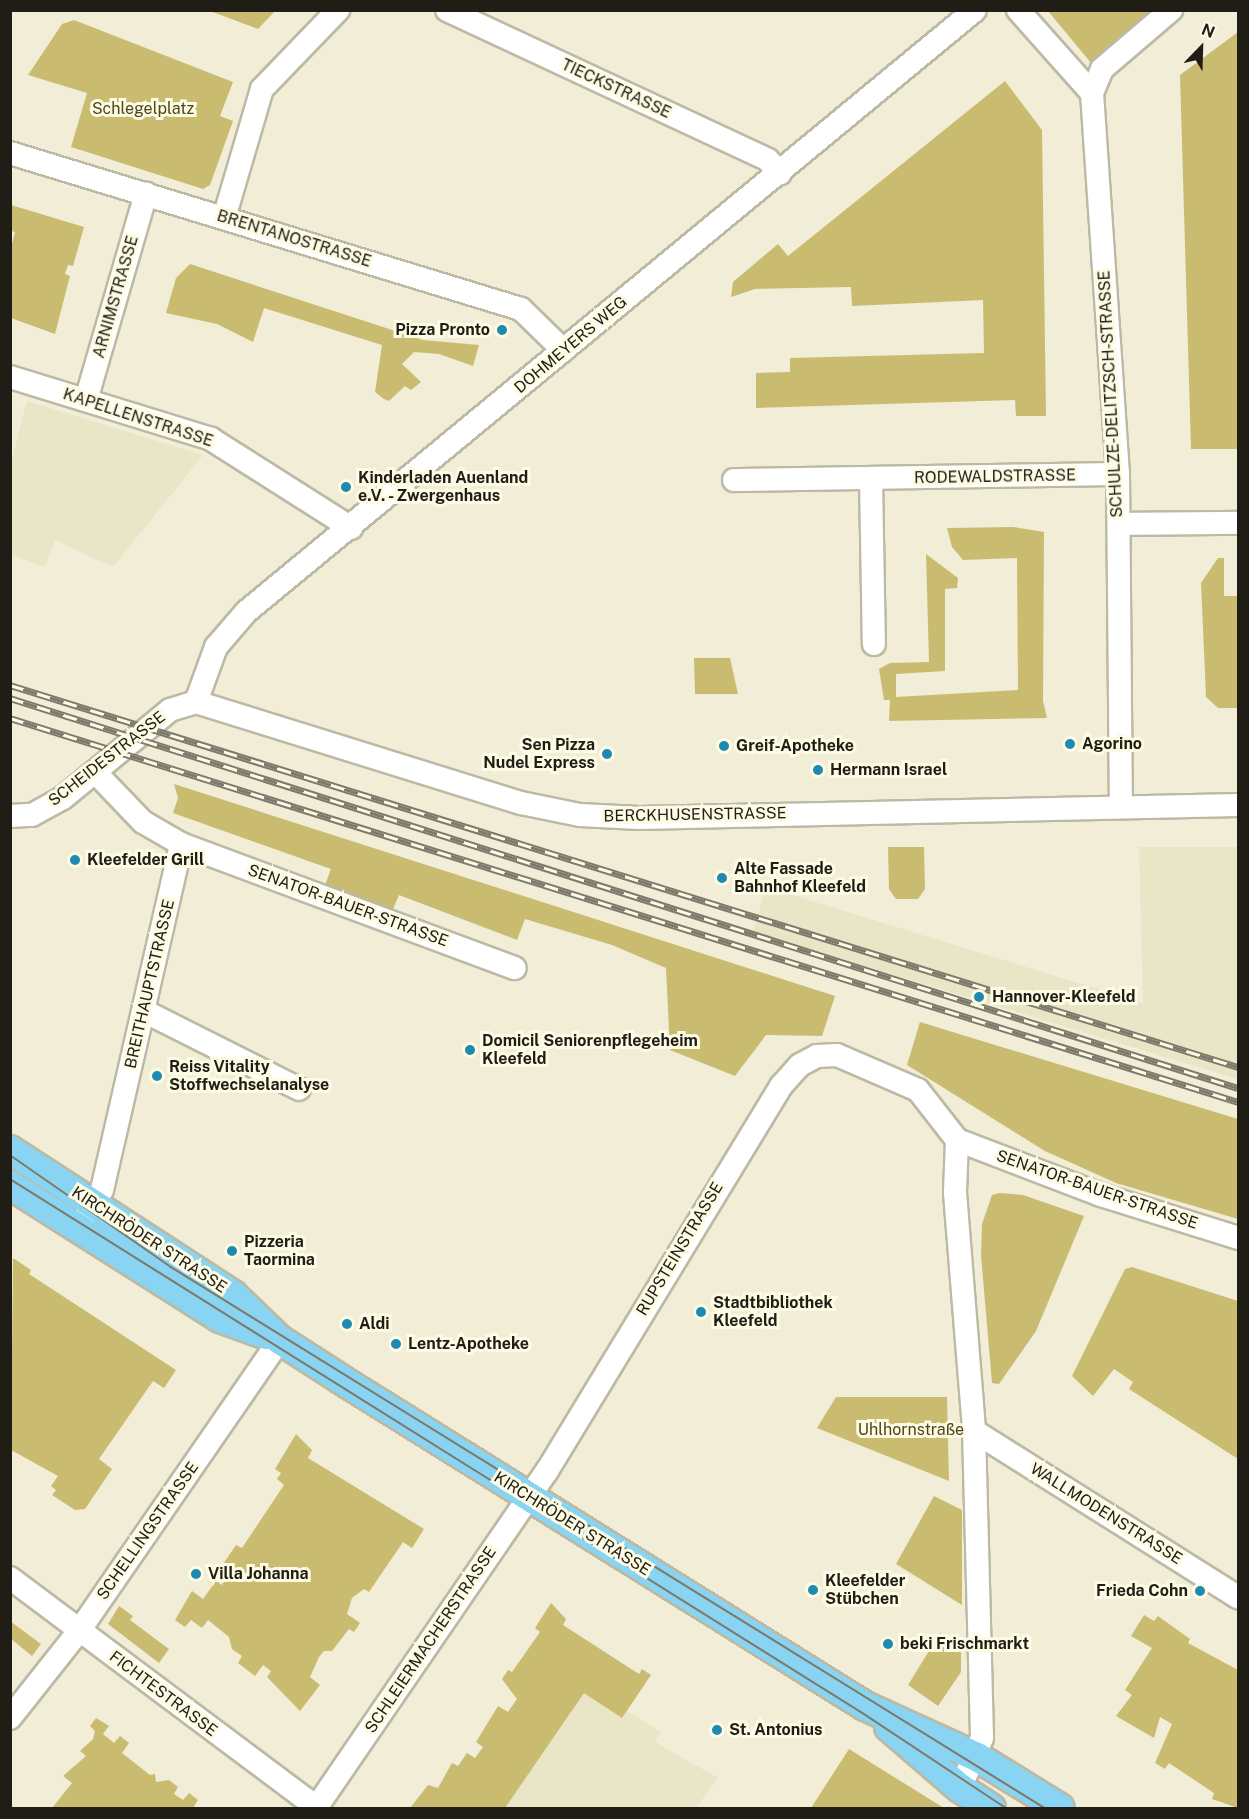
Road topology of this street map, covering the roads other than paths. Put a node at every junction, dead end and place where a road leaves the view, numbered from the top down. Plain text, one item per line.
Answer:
1 (338, 10) edge
2 (447, 10) edge
3 (975, 10) edge
4 (1018, 10) edge
5 (1171, 10) edge
6 (1092, 93) junction
7 (10, 153) edge
8 (780, 174) junction
9 (146, 194) junction
10 (224, 218) junction
11 (563, 350) junction
12 (10, 378) edge
13 (86, 400) junction
14 (1118, 474) junction
15 (871, 479) junction
16 (734, 480) dead end
17 (1239, 523) edge
18 (1119, 524) junction
19 (351, 528) junction
20 (874, 644) dead end
21 (196, 702) junction
22 (95, 772) junction
23 (1239, 805) edge
24 (1121, 806) junction
25 (10, 816) edge
26 (181, 844) junction
27 (515, 968) dead end
28 (146, 1012) junction
29 (299, 1089) dead end
30 (957, 1140) junction
31 (10, 1150) edge
32 (10, 1185) edge
33 (93, 1203) junction
34 (77, 1228) junction
35 (1239, 1238) edge
36 (280, 1340) junction
37 (974, 1431) junction
38 (547, 1471) joint
39 (529, 1497) junction
40 (10, 1578) edge
41 (1239, 1597) edge
42 (79, 1632) junction
43 (865, 1706) junction
44 (10, 1718) edge
45 (977, 1757) junction
46 (960, 1788) junction
47 (316, 1808) edge
48 (991, 1809) edge
49 (1060, 1809) edge

1 - 10 street
2 - 8 street, TIECKSTRASSE
3 - 8 street, DOHMEYERS WEG
4 - 6 street
5 - 6 street
6 - 14 street, SCHULZE-DELITZSCH-STRASSE
7 - 9 street, BRENTANOSTRASSE
8 - 11 street, DOHMEYERS WEG
9 - 10 street, BRENTANOSTRASSE
9 - 13 street, ARNIMSTRASSE
10 - 11 street, BRENTANOSTRASSE
11 - 19 street, DOHMEYERS WEG
12 - 13 street, KAPELLENSTRASSE
13 - 19 street, KAPELLENSTRASSE
14 - 15 street, RODEWALDSTRASSE
14 - 18 street, SCHULZE-DELITZSCH-STRASSE
15 - 16 street, RODEWALDSTRASSE
15 - 20 street
17 - 18 street
18 - 24 street, SCHULZE-DELITZSCH-STRASSE
19 - 21 street, DOHMEYERS WEG
21 - 22 street, SCHEIDESTRASSE
21 - 24 street, BERCKHUSENSTRASSE
22 - 25 street, SCHEIDESTRASSE
22 - 26 street
23 - 24 street, BERCKHUSENSTRASSE
26 - 27 street, SENATOR-BAUER-STRASSE
26 - 28 street, BREITHAUPTSTRASSE
28 - 29 street
28 - 33 street, BREITHAUPTSTRASSE
30 - 35 street, SENATOR-BAUER-STRASSE
30 - 37 street
30 - 38 street, RUPSTEINSTRASSE
31 - 33 main road, KIRCHRÖDER STRASSE
32 - 34 main road, KIRCHRÖDER STRASSE
33 - 34 street, BREITHAUPTSTRASSE
33 - 36 main road, KIRCHRÖDER STRASSE
34 - 36 main road, KIRCHRÖDER STRASSE
36 - 39 main road, KIRCHRÖDER STRASSE
36 - 42 street, SCHELLINGSTRASSE
37 - 41 street, WALLMODENSTRASSE
37 - 45 street
38 - 39 street, SCHLEIERMACHERSTRASSE
39 - 43 main road, KIRCHRÖDER STRASSE
39 - 47 street, SCHLEIERMACHERSTRASSE
40 - 42 street, FICHTESTRASSE
42 - 44 street, SCHELLINGSTRASSE
42 - 47 street, FICHTESTRASSE
43 - 45 main road, KIRCHRÖDER STRASSE
43 - 46 main road, KIRCHRÖDER STRASSE
45 - 46 street
45 - 49 main road, KIRCHRÖDER STRASSE
46 - 48 main road, KIRCHRÖDER STRASSE

